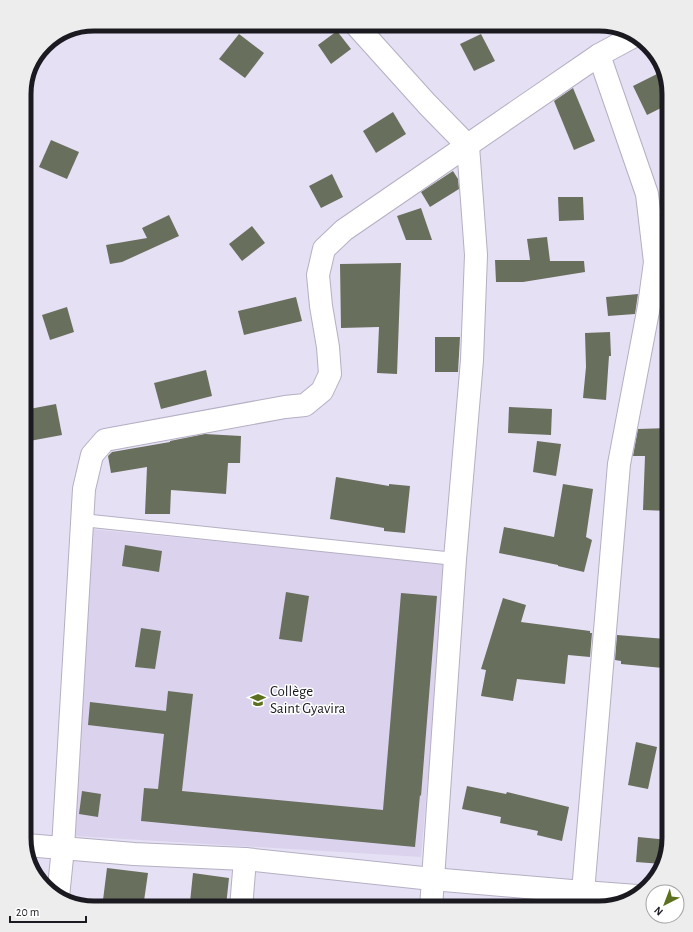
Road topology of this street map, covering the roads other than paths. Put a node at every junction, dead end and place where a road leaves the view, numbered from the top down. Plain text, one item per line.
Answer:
1 (361, 31) edge
2 (629, 39) edge
3 (599, 55) junction
4 (468, 146) junction
5 (82, 520) junction
6 (455, 559) junction
7 (32, 845) edge
8 (63, 848) junction
9 (245, 859) junction
10 (432, 879) junction
11 (59, 890) edge
12 (583, 892) junction
13 (624, 895) edge
14 (242, 901) edge
15 (431, 901) edge

1 - 4 street
2 - 3 street
3 - 4 street
3 - 12 street
4 - 5 street
4 - 6 street
5 - 6 lane
5 - 8 street
6 - 10 street
7 - 8 street
8 - 9 street
8 - 11 street
9 - 10 street
9 - 14 street
10 - 12 street
10 - 15 street
12 - 13 street

